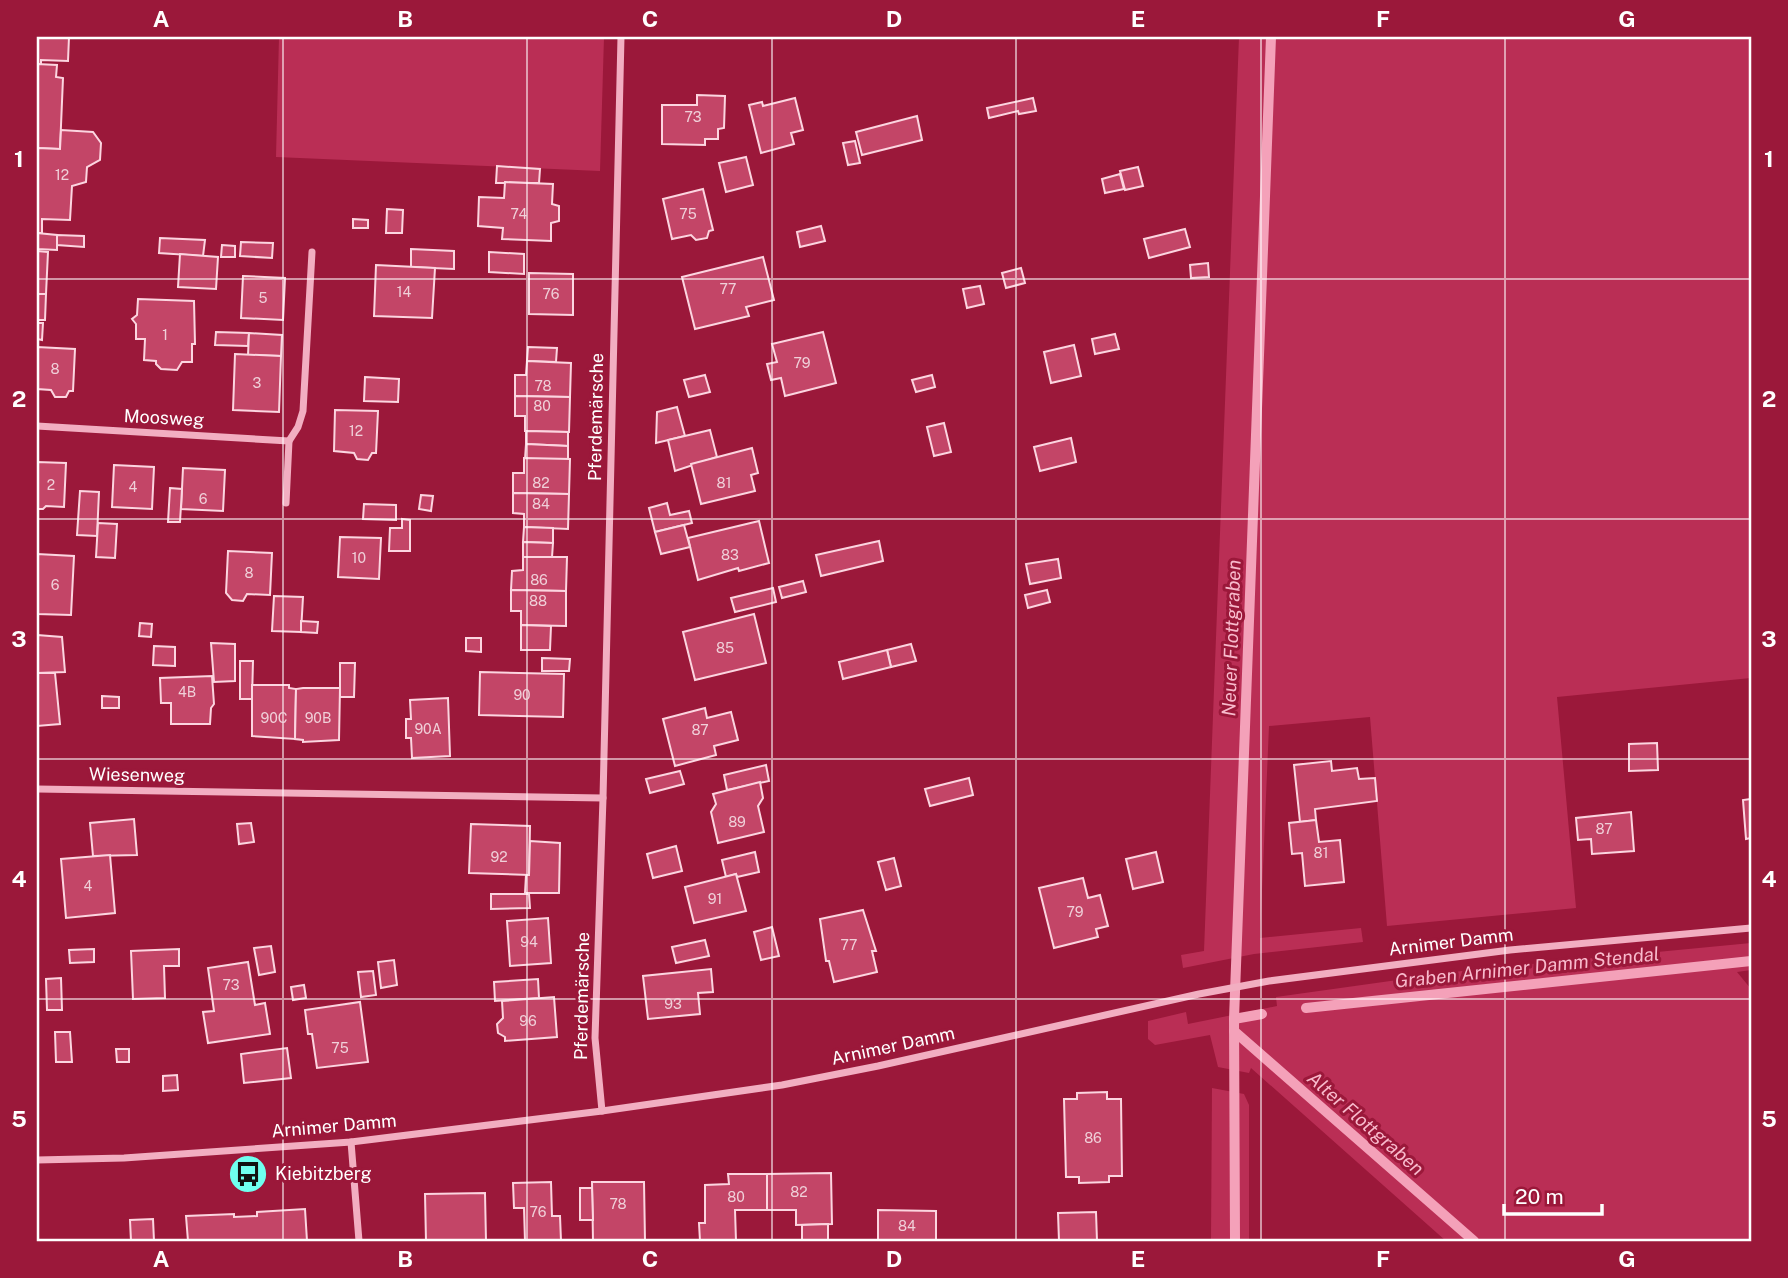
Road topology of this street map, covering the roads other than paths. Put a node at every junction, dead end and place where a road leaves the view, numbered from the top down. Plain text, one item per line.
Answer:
1 (621, 37) edge
2 (312, 252) dead end
3 (37, 426) edge
4 (289, 441) junction
5 (286, 503) dead end
6 (37, 789) edge
7 (603, 798) junction
8 (1751, 928) edge
9 (602, 1111) junction
10 (351, 1142) junction
11 (37, 1160) edge
12 (359, 1241) edge

1 - 7 street, Pferdemärsche
2 - 4 street
3 - 4 street, Moosweg
4 - 5 street
6 - 7 street, Wiesenweg
7 - 9 street, Pferdemärsche
8 - 9 street, Arnimer Damm
9 - 10 street, Arnimer Damm
10 - 11 street, Arnimer Damm
10 - 12 street

